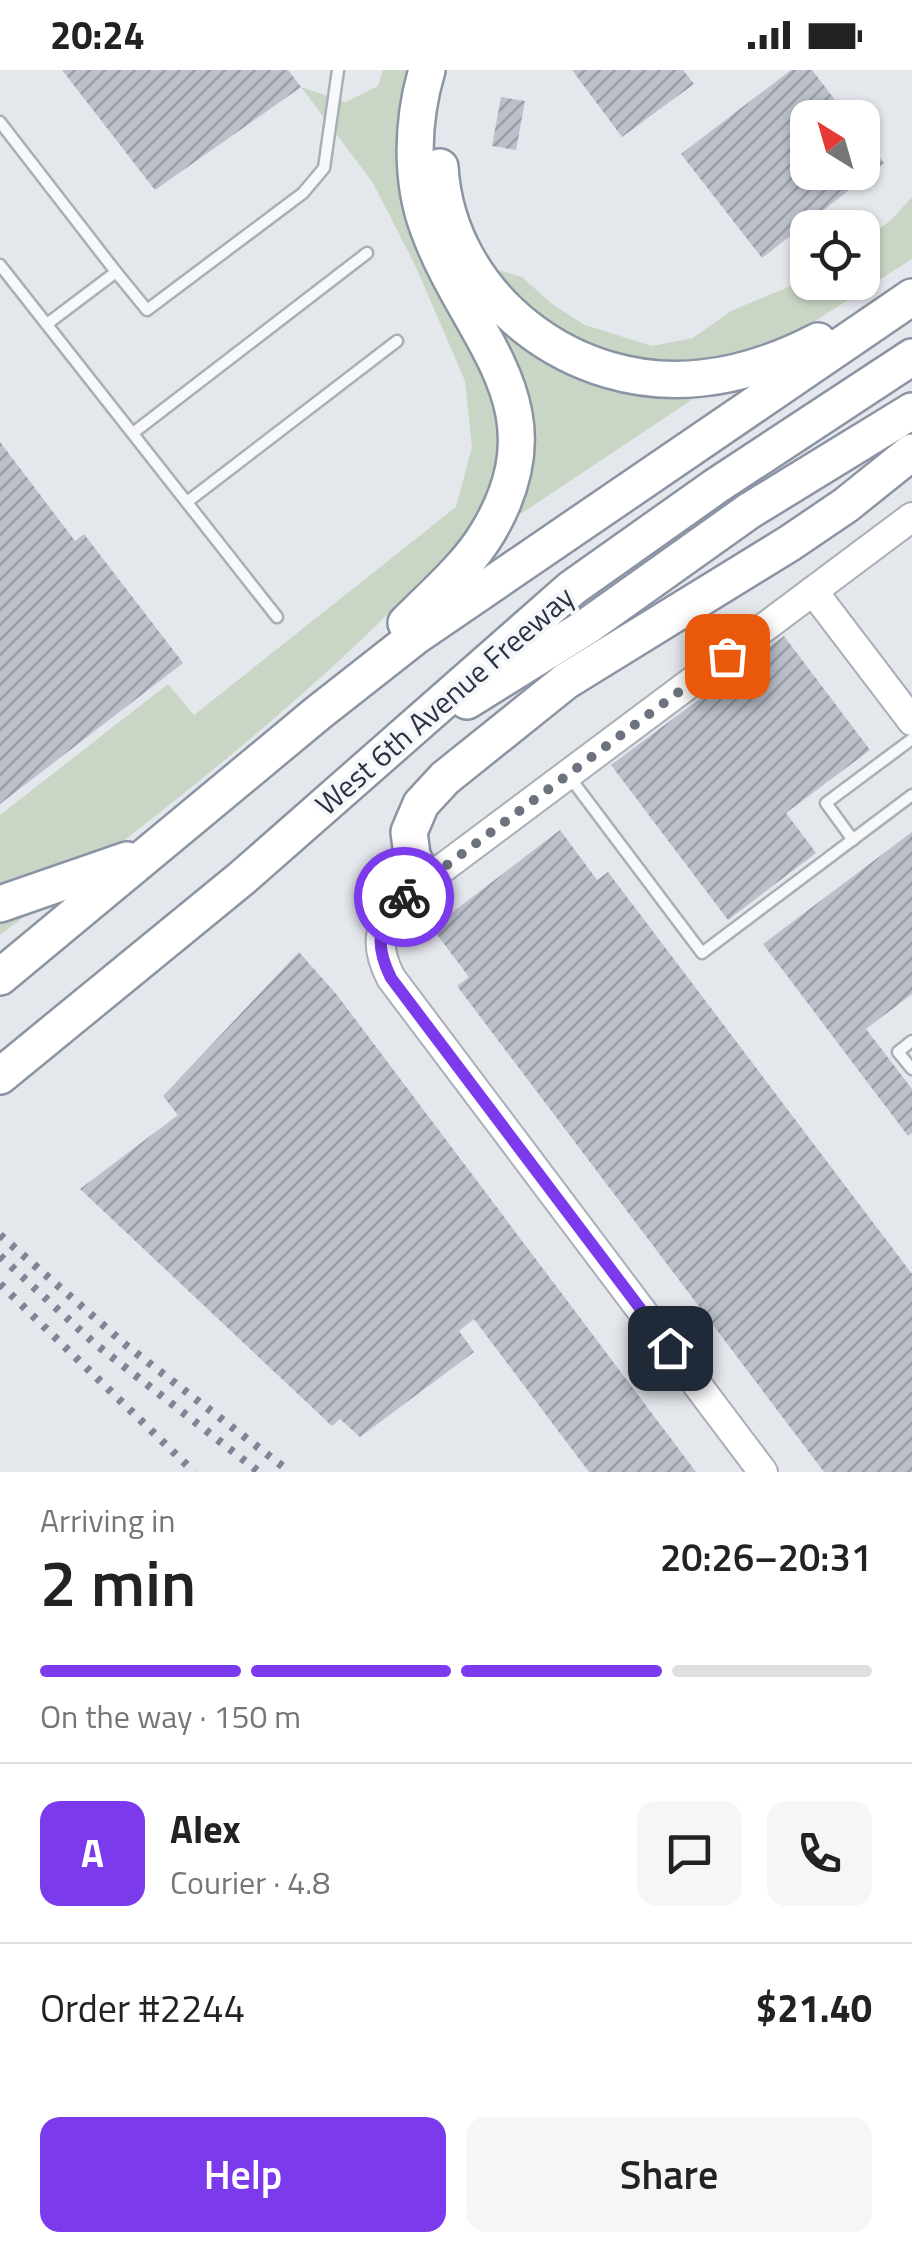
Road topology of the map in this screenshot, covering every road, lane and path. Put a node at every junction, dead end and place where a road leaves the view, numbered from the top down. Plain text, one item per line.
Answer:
1 (338, 70) edge
2 (427, 70) edge
3 (452, 70) edge
4 (0, 122) edge
5 (366, 253) dead end
6 (0, 265) edge
7 (116, 272) junction
8 (912, 294) edge
9 (47, 324) junction
10 (397, 341) dead end
11 (912, 357) edge
12 (912, 411) edge
13 (133, 434) junction
14 (912, 452) edge
15 (187, 502) junction
16 (909, 525) edge
17 (814, 592) junction
18 (277, 617) dead end
19 (318, 713) junction
20 (912, 721) edge
21 (912, 739) edge
22 (375, 763) junction
23 (568, 774) junction
24 (912, 795) edge
25 (853, 840) junction
26 (151, 852) junction
27 (424, 882) junction
28 (0, 904) edge
29 (0, 978) edge
30 (912, 1041) edge
31 (912, 1069) edge
32 (0, 1076) edge
33 (764, 1472) edge

1 - 7 lane
2 - 19 highway
3 - 8 highway
4 - 7 lane
5 - 13 lane
6 - 9 lane
7 - 9 lane
8 - 19 highway, West 6th Avenue Freeway
9 - 13 lane
10 - 15 lane
11 - 22 highway, West 6th Avenue Freeway
12 - 22 highway
13 - 15 lane
14 - 27 highway
15 - 18 lane
16 - 17 street
17 - 20 street
17 - 23 street
19 - 26 highway, West 6th Avenue Freeway
21 - 25 lane
22 - 32 highway, West 6th Avenue Freeway
23 - 25 lane
23 - 27 street
24 - 25 lane
26 - 28 highway
26 - 29 highway, West 6th Avenue Freeway
27 - 33 street
30 - 31 lane

